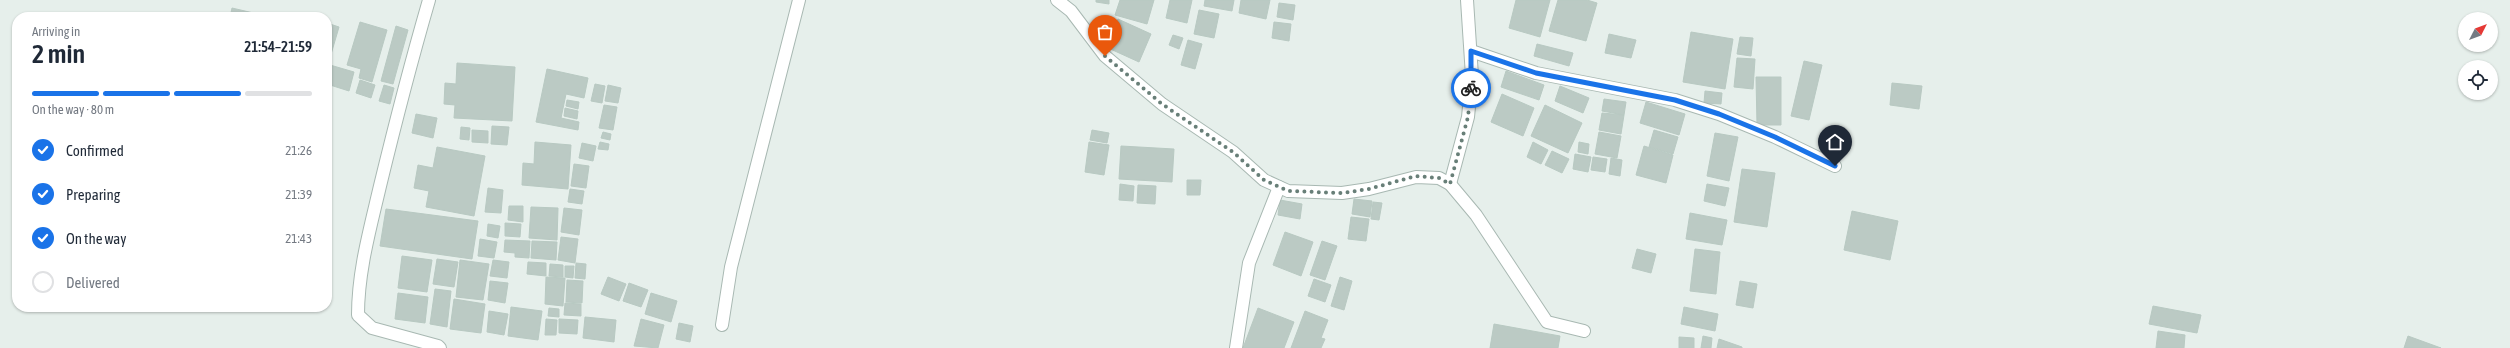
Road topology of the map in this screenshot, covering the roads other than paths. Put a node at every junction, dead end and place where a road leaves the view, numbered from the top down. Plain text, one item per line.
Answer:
1 (429, 0) edge
2 (799, 0) edge
3 (1057, 0) edge
4 (1467, 0) edge
5 (1471, 51) junction
6 (1835, 166) dead end
7 (1450, 184) junction
8 (1279, 187) junction
9 (722, 325) dead end
10 (1584, 330) dead end
11 (440, 348) edge
12 (1236, 348) edge

1 - 11 street
2 - 9 street
3 - 8 street
4 - 5 street
5 - 6 street
5 - 7 street
7 - 8 street
7 - 10 street
8 - 12 street

